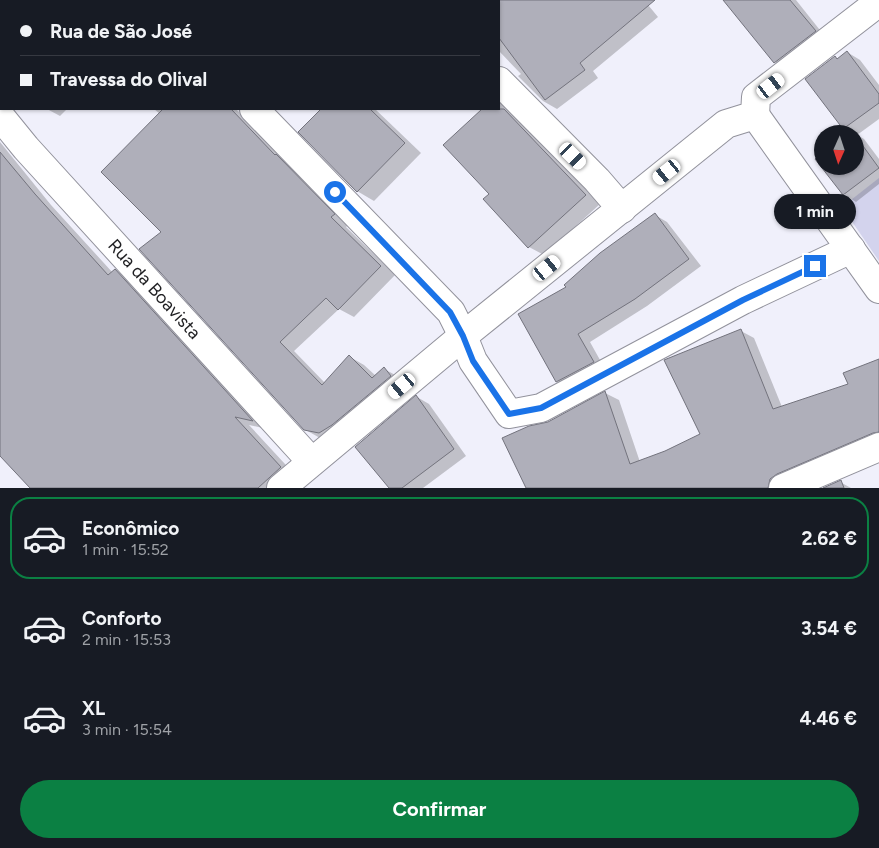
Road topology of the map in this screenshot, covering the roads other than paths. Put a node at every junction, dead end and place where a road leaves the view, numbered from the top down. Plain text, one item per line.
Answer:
1 (879, 2) edge
2 (500, 82) edge
3 (255, 110) edge
4 (755, 115) junction
5 (0, 116) edge
6 (622, 209) junction
7 (851, 249) junction
8 (879, 289) edge
9 (463, 336) junction
10 (879, 447) edge
11 (311, 461) junction
12 (281, 488) edge
13 (783, 488) edge

1 - 4 street
2 - 6 street
3 - 9 street
4 - 6 street
4 - 7 street
5 - 11 street, Rua da Boavista
6 - 9 street
7 - 8 street
7 - 9 street
9 - 11 street
10 - 13 street
11 - 12 street

